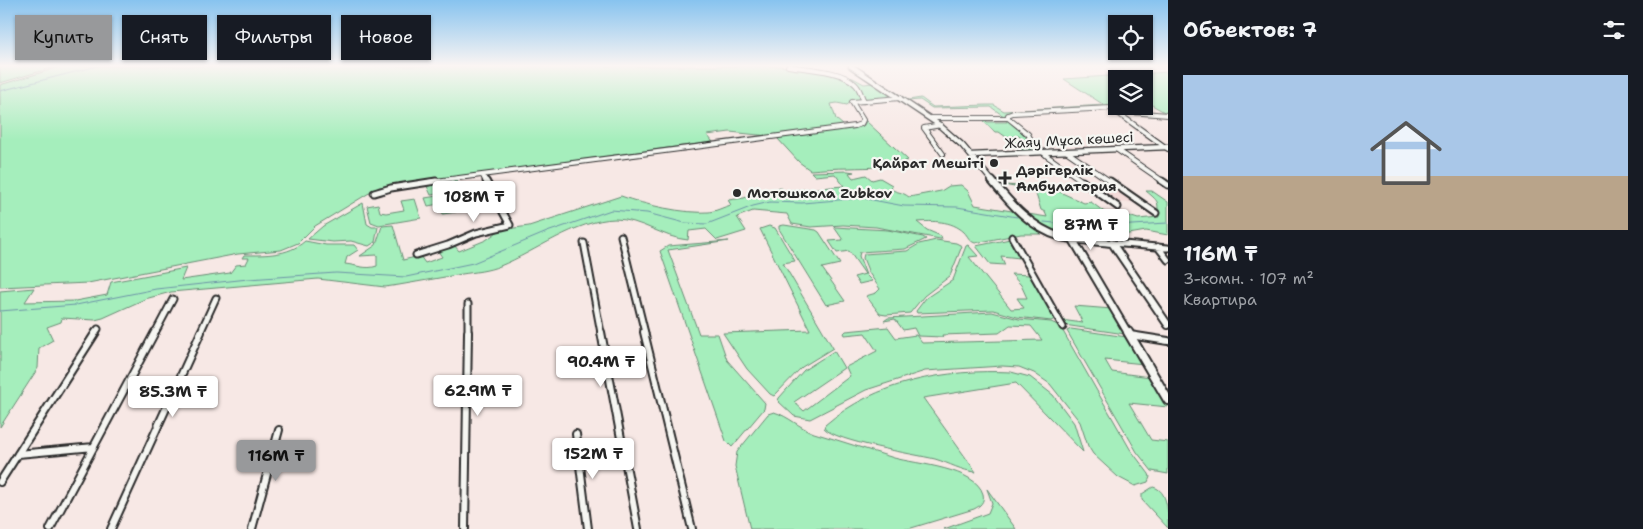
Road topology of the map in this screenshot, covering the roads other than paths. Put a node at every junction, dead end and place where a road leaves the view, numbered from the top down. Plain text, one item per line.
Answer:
1 (859, 91) edge
2 (889, 91) edge
3 (900, 98) junction
4 (864, 100) junction
5 (1108, 108) edge
6 (1153, 114) edge
7 (1123, 115) edge
8 (1168, 115) edge
9 (932, 118) junction
10 (1008, 118) junction
11 (941, 125) junction
12 (1167, 147) edge
13 (1116, 149) junction
14 (1066, 151) junction
15 (1043, 152) junction
16 (943, 154) dead end
17 (971, 155) junction
18 (484, 176) junction
19 (1168, 185) edge
20 (374, 194) dead end
21 (1118, 208) dead end
22 (1156, 212) dead end
23 (621, 236) dead end
24 (1012, 237) dead end
25 (1055, 237) dead end
26 (1070, 238) junction
27 (584, 242) dead end
28 (1112, 243) junction
29 (1158, 247) junction
30 (1168, 248) edge
31 (416, 255) dead end
32 (1168, 260) edge
33 (216, 298) dead end
34 (174, 299) dead end
35 (468, 304) dead end
36 (1168, 325) edge
37 (1063, 327) dead end
38 (98, 329) dead end
39 (1129, 335) junction
40 (1168, 341) edge
41 (1168, 400) edge
42 (279, 430) dead end
43 (576, 434) dead end
44 (94, 446) junction
45 (18, 454) junction
46 (0, 482) edge
47 (50, 529) edge
48 (111, 529) edge
49 (252, 529) edge
50 (465, 529) edge
51 (588, 529) edge
52 (638, 529) edge
53 (692, 529) edge

1 - 4 street
2 - 3 street
3 - 4 street
3 - 9 street
4 - 18 street
5 - 10 street
6 - 8 street
7 - 12 street
9 - 10 street
9 - 11 street
10 - 15 street
11 - 16 street
11 - 17 street
12 - 13 street, Жаяу Мұса көшесі
13 - 14 street, Жаяу Мұса көшесі
13 - 19 street
14 - 15 street, Жаяу Мұса көшесі
14 - 22 street
15 - 17 street, Жаяу Мұса көшесі
15 - 21 street
17 - 26 street
18 - 20 street
18 - 31 street
23 - 53 street
24 - 37 street
25 - 26 street
26 - 28 street
26 - 39 street
27 - 52 street
28 - 29 street
28 - 36 street
29 - 30 street
29 - 32 street
33 - 48 street
34 - 44 street
35 - 50 street
38 - 45 street
39 - 40 street
39 - 41 street
42 - 49 street
43 - 51 street
44 - 45 street
44 - 47 street
45 - 46 street

